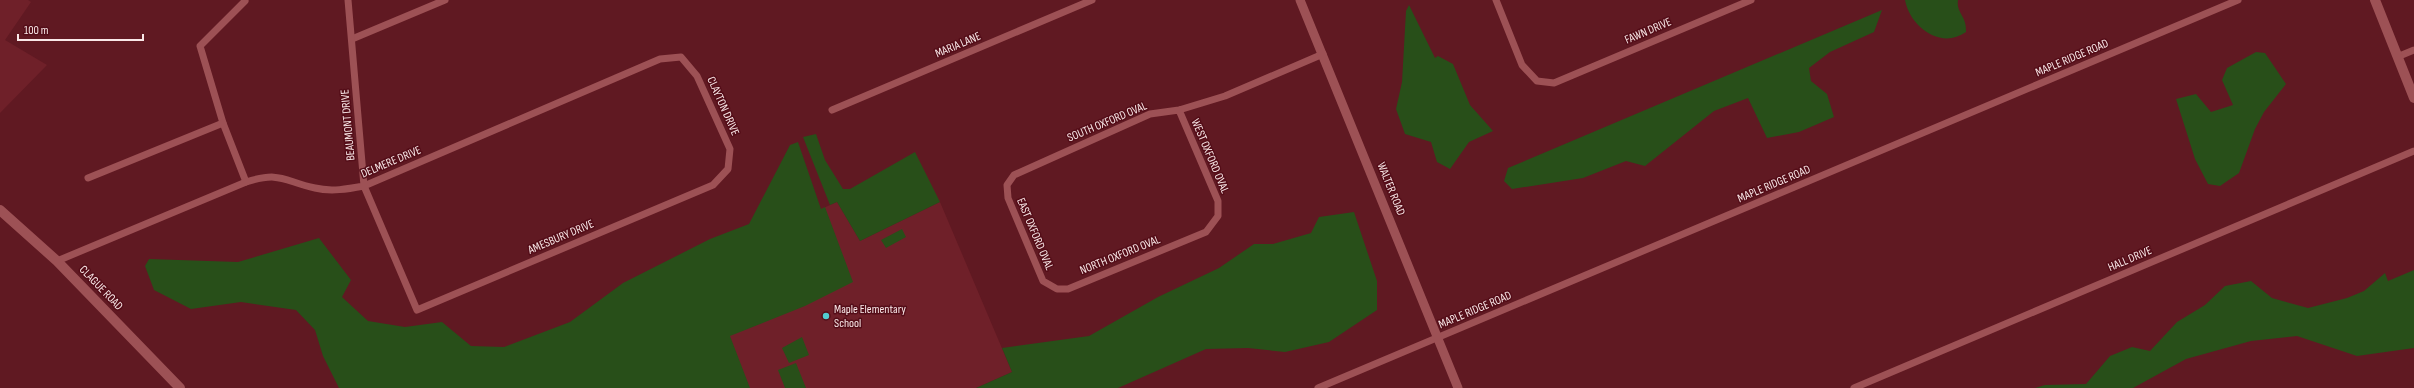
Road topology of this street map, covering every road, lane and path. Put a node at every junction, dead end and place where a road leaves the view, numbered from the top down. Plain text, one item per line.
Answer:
1 (348, 0) edge
2 (445, 0) edge
3 (1092, 0) edge
4 (1300, 0) edge
5 (1496, 0) edge
6 (1751, 0) edge
7 (2238, 0) edge
8 (2375, 0) edge
9 (245, 1) dead end
10 (352, 39) junction
11 (2414, 50) edge
12 (1323, 54) junction
13 (2397, 57) junction
14 (660, 59) joint
15 (2414, 98) edge
16 (832, 110) dead end
17 (1179, 110) junction
18 (223, 123) junction
19 (2414, 151) edge
20 (1014, 174) joint
21 (88, 178) dead end
22 (246, 182) junction
23 (713, 185) joint
24 (364, 186) junction
25 (0, 210) edge
26 (1206, 232) joint
27 (57, 261) junction
28 (1043, 281) joint
29 (417, 310) joint
30 (1438, 337) junction
31 (180, 388) edge
32 (1318, 388) edge
33 (1458, 388) edge
34 (1854, 388) edge

1 - 10 street, BEAUMONT DRIVE
2 - 10 street
3 - 16 street, MARIA LANE
4 - 12 street, WALTER ROAD
5 - 6 street, FAWN DRIVE
7 - 30 street, MAPLE RIDGE ROAD
8 - 13 main road
9 - 18 street
10 - 24 street, BEAUMONT DRIVE
11 - 13 street
12 - 17 street, SOUTH OXFORD OVAL
12 - 30 street, WALTER ROAD
13 - 15 main road
14 - 23 street, CLAYTON DRIVE
14 - 24 street, DELMERE DRIVE
17 - 20 street, SOUTH OXFORD OVAL
17 - 26 street, WEST OXFORD OVAL
18 - 21 street
18 - 22 street
19 - 34 street, HALL DRIVE
20 - 28 street, EAST OXFORD OVAL
22 - 24 street, DELMERE DRIVE
22 - 27 street, DELMERE DRIVE
23 - 29 street, AMESBURY DRIVE
24 - 29 street, BEAUMONT DRIVE
25 - 27 main road, CLAGUE ROAD
26 - 28 street, NORTH OXFORD OVAL
27 - 31 main road, CLAGUE ROAD
30 - 32 street, MAPLE RIDGE ROAD
30 - 33 street, WALTER ROAD

